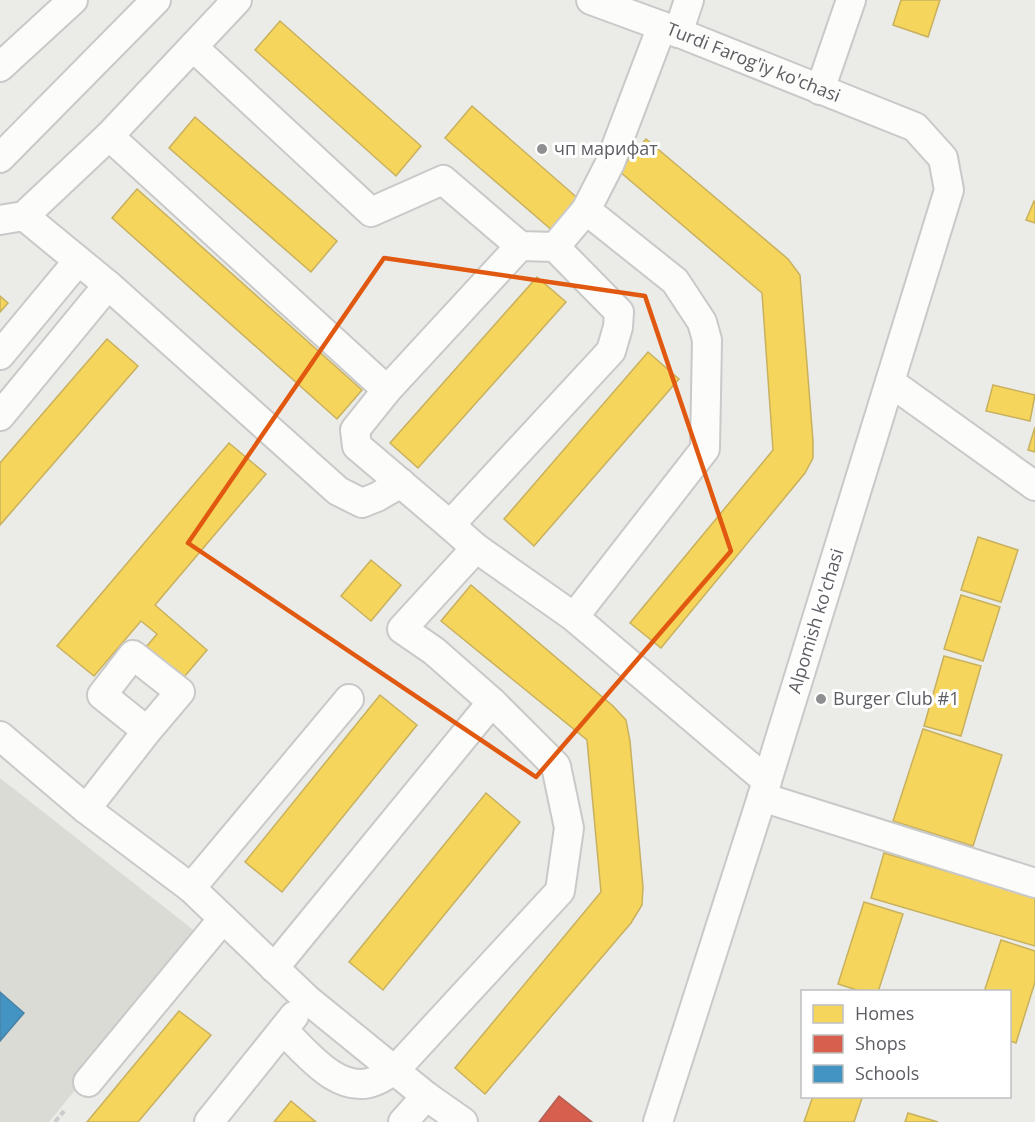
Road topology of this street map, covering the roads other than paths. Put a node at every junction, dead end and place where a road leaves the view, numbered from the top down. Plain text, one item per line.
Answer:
1 (74, 0) edge
2 (156, 0) edge
3 (237, 0) edge
4 (591, 0) edge
5 (688, 0) edge
6 (851, 0) edge
7 (670, 29) junction
8 (193, 47) junction
9 (0, 67) edge
10 (820, 90) junction
11 (915, 128) joint
12 (109, 136) junction
13 (0, 158) edge
14 (586, 210) junction
15 (12, 218) edge
16 (520, 246) junction
17 (555, 247) junction
18 (78, 261) junction
19 (108, 285) junction
20 (0, 355) edge
21 (890, 382) junction
22 (387, 390) junction
23 (0, 416) edge
24 (401, 483) junction
25 (1035, 486) edge
26 (450, 525) junction
27 (476, 548) junction
28 (574, 617) junction
29 (349, 699) dead end
30 (492, 702) junction
31 (147, 731) dead end
32 (0, 736) edge
33 (765, 789) junction
34 (86, 809) junction
35 (1035, 883) edge
36 (191, 888) junction
37 (222, 920) junction
38 (274, 968) junction
39 (308, 1000) junction
40 (283, 1030) junction
41 (396, 1069) junction
42 (88, 1082) dead end
43 (426, 1096) junction
44 (209, 1122) edge
45 (403, 1122) edge
46 (463, 1122) edge
47 (657, 1122) edge

1 - 9 street
2 - 13 street
3 - 8 street
4 - 7 street, Turdi Farog'iy ko'chasi
5 - 7 street
6 - 10 street
7 - 10 street, Turdi Farog'iy ko'chasi
7 - 14 street
8 - 12 street
8 - 16 street
10 - 11 street, Turdi Farog'iy ko'chasi
11 - 21 street, Alpomish ko'chasi
12 - 15 street
12 - 22 street
14 - 17 street
14 - 28 street
15 - 18 street
16 - 17 street
16 - 22 street
17 - 26 street
18 - 19 street
18 - 20 street
19 - 23 street
19 - 24 street
21 - 25 street
21 - 33 street, Alpomish ko'chasi
22 - 24 street
24 - 26 street
26 - 27 street
27 - 28 street
27 - 30 street
28 - 33 street
29 - 36 street
30 - 38 street
30 - 41 street
31 - 34 street
32 - 34 street
33 - 35 street
33 - 47 street, Alpomish ko'chasi
34 - 36 street
36 - 37 street
37 - 38 street
37 - 42 street
38 - 39 street
39 - 40 street
39 - 41 street
40 - 41 street
40 - 44 street
41 - 43 street
43 - 45 street
43 - 46 street

